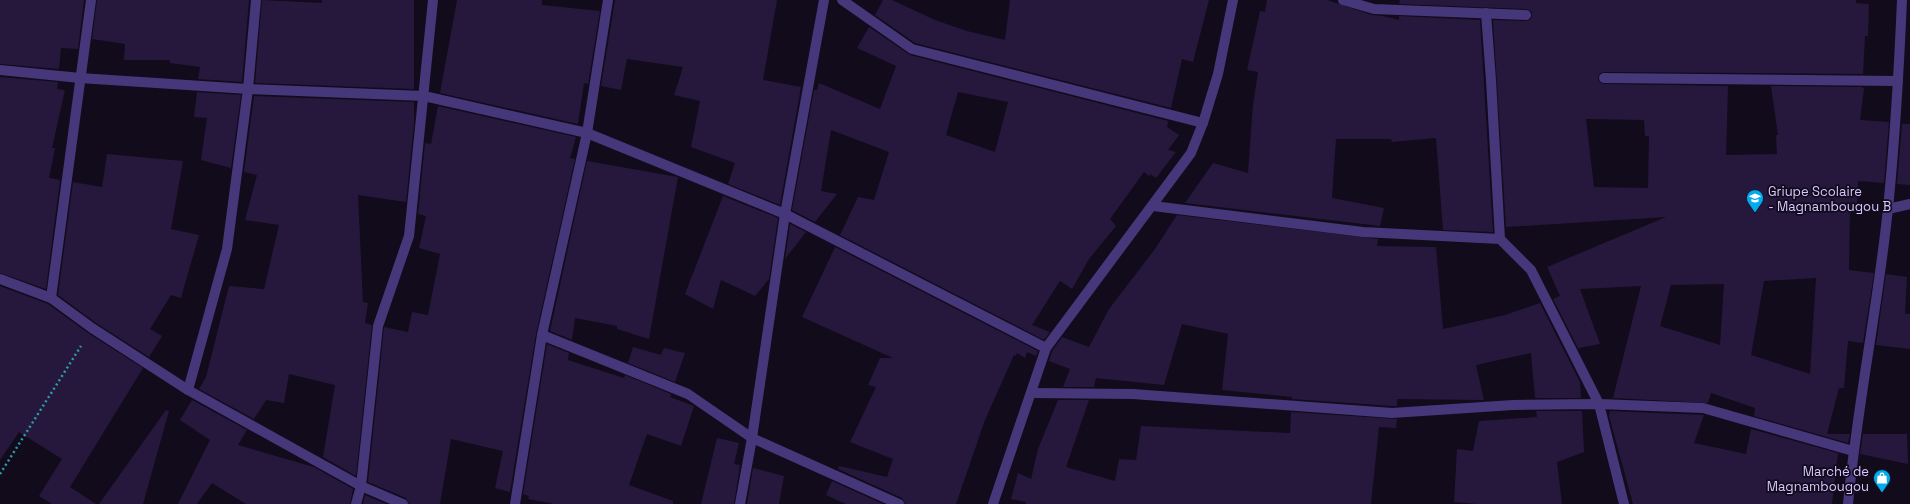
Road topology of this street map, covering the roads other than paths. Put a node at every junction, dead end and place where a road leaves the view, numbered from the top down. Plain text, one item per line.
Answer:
1 (91, 0) edge
2 (256, 0) edge
3 (433, 0) edge
4 (608, 0) edge
5 (824, 0) edge
6 (842, 0) edge
7 (1232, 0) edge
8 (1343, 0) edge
9 (1902, 0) edge
10 (1486, 13) junction
11 (1526, 15) dead end
12 (0, 70) edge
13 (80, 78) junction
14 (1604, 78) dead end
15 (1898, 81) junction
16 (248, 89) junction
17 (424, 96) junction
18 (1203, 123) junction
19 (586, 133) junction
20 (1910, 204) edge
21 (1153, 206) junction
22 (1888, 209) junction
23 (785, 214) junction
24 (1500, 239) junction
25 (0, 279) edge
26 (51, 298) junction
27 (542, 335) junction
28 (1046, 348) junction
29 (188, 390) junction
30 (1031, 393) junction
31 (1599, 404) junction
32 (752, 438) junction
33 (1853, 451) junction
34 (361, 486) junction
35 (356, 504) edge
36 (403, 504) edge
37 (515, 504) edge
38 (740, 504) edge
39 (899, 504) edge
40 (993, 504) edge
41 (1624, 504) edge
42 (1848, 504) edge

1 - 13 street
2 - 16 street
3 - 17 street
4 - 19 street
5 - 23 street
6 - 18 street
7 - 18 street
8 - 10 street
9 - 15 street
10 - 11 street
10 - 24 street
12 - 13 street
13 - 16 street
13 - 26 street
14 - 15 street
15 - 22 street
16 - 17 street
16 - 29 street
17 - 19 street
17 - 34 street
18 - 21 street
19 - 23 street
19 - 27 street
20 - 22 street
21 - 24 street
21 - 28 street
22 - 33 street
23 - 28 street
23 - 32 street
24 - 31 street
25 - 26 street
26 - 29 street
27 - 32 street
27 - 37 street
28 - 30 street
29 - 34 street
30 - 31 street
30 - 40 street
31 - 33 street
31 - 41 street
32 - 38 street
32 - 39 street
33 - 42 street
34 - 35 street
34 - 36 street

